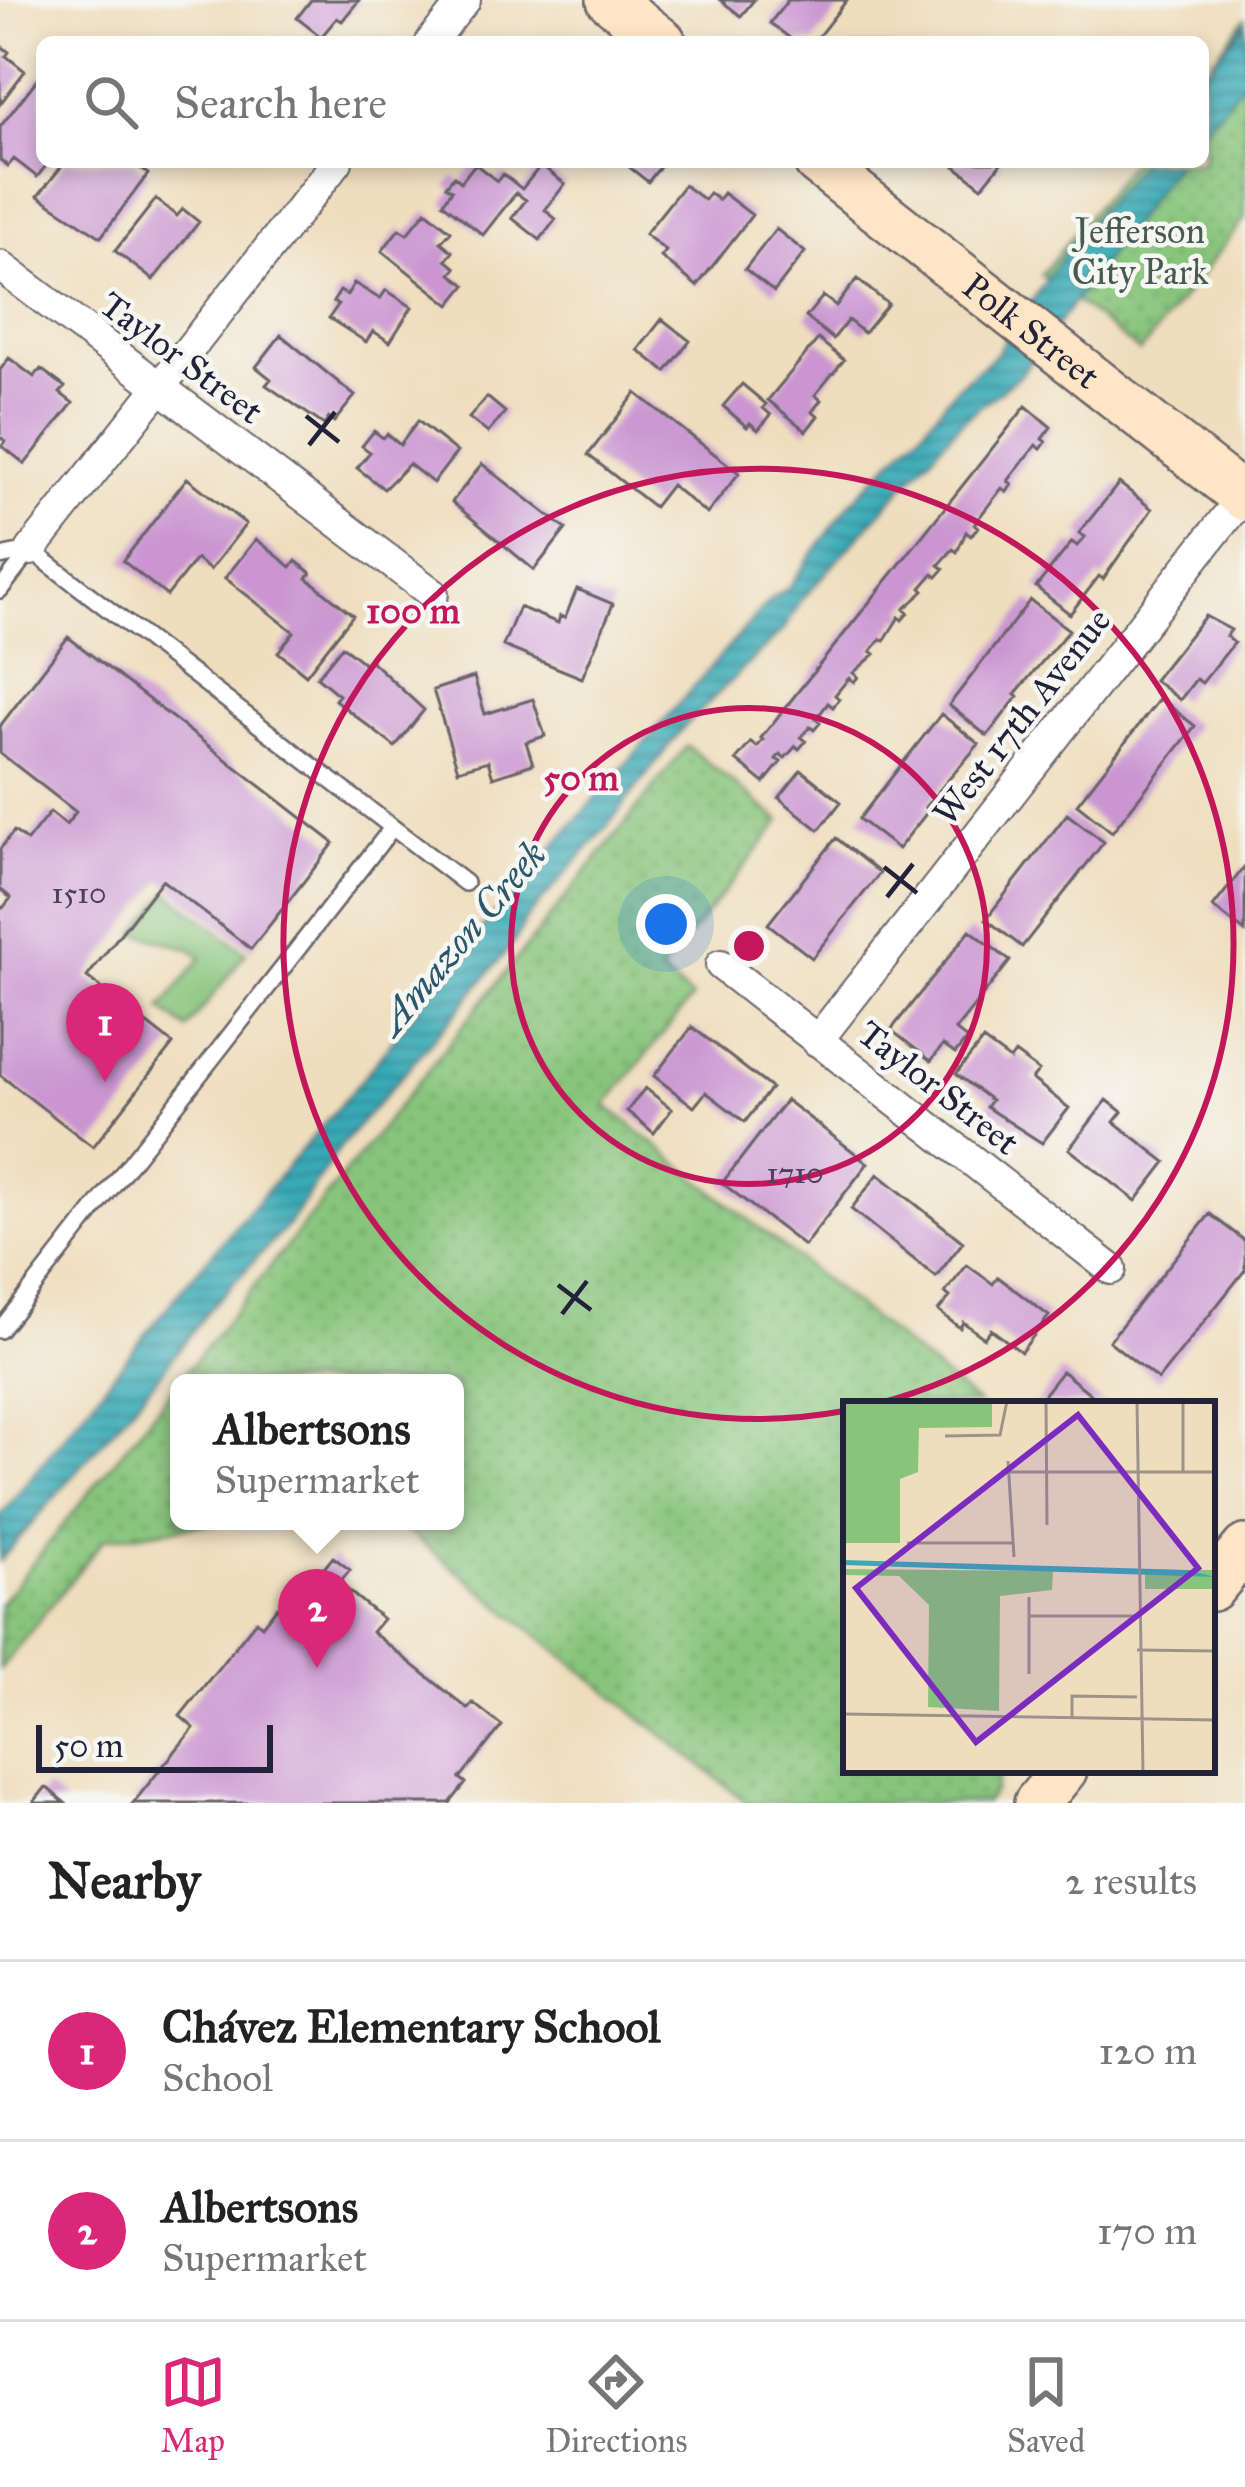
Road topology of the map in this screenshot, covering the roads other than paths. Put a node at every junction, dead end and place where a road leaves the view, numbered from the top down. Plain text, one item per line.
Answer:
1 (465, 0) edge
2 (610, 0) edge
3 (436, 36) edge
4 (655, 36) edge
5 (332, 168) edge
6 (825, 168) edge
7 (0, 266) edge
8 (158, 388) junction
9 (1244, 497) edge
10 (31, 550) junction
11 (0, 557) edge
12 (0, 590) edge
13 (434, 594) dead end
14 (392, 828) junction
15 (465, 883) dead end
16 (721, 965) dead end
17 (817, 1041) junction
18 (1111, 1268) dead end
19 (0, 1294) edge
20 (21, 1303) junction
21 (0, 1330) edge
22 (1245, 1548) edge
23 (1215, 1584) edge
24 (1061, 1773) edge
25 (1036, 1803) edge

1 - 3 street
2 - 4 street
5 - 8 street
6 - 9 street, Polk Street
7 - 8 street, Taylor Street
8 - 10 street
8 - 13 street, Taylor Street
9 - 17 street, West 17th Avenue
10 - 11 lane
10 - 12 lane
10 - 14 lane
14 - 15 lane
14 - 20 lane
16 - 17 street, Taylor Street
17 - 18 street, Taylor Street
19 - 20 lane
20 - 21 lane
22 - 23 street
24 - 25 street

